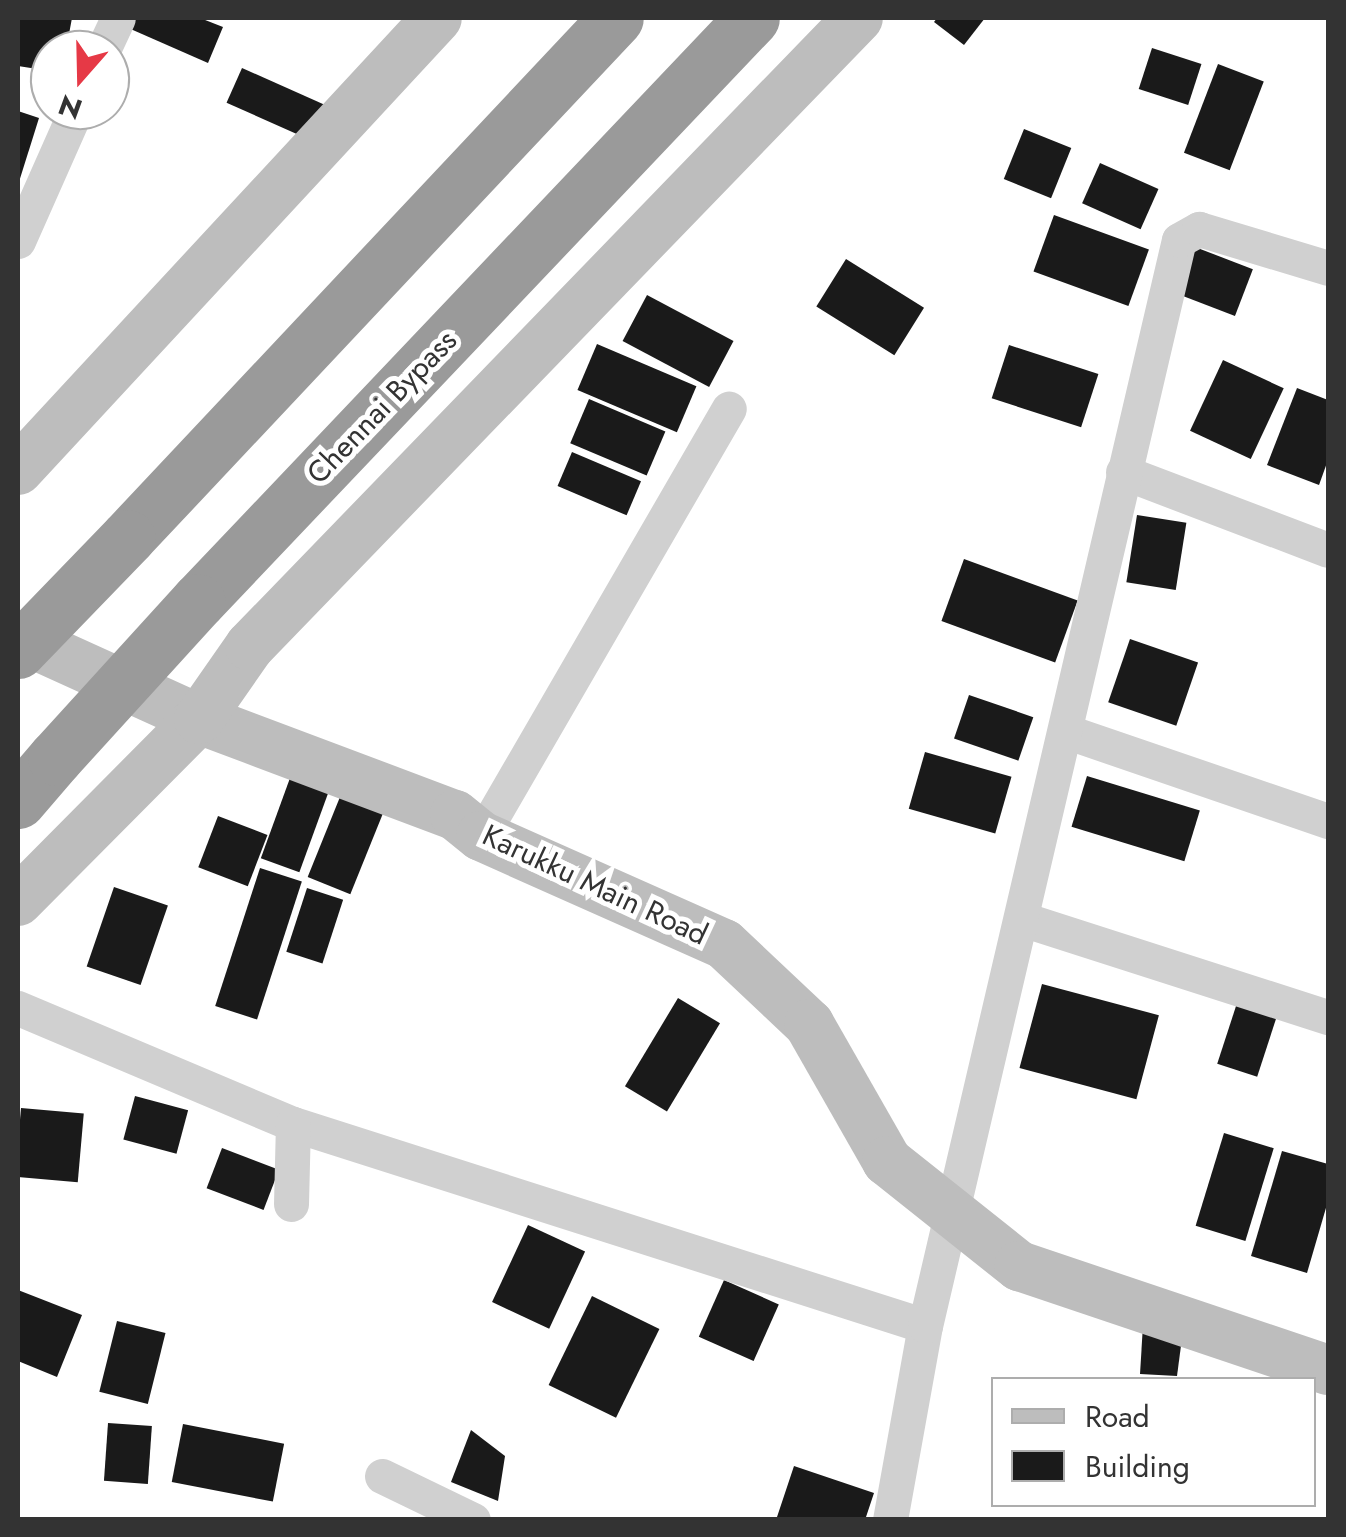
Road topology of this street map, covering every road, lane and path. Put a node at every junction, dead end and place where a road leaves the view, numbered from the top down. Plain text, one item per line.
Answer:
1 (437, 18) edge
2 (616, 18) edge
3 (752, 18) edge
4 (858, 18) edge
5 (67, 130) edge
6 (18, 241) edge
7 (1328, 268) edge
8 (729, 409) dead end
9 (18, 470) edge
10 (1122, 472) junction
11 (1328, 550) edge
12 (18, 637) edge
13 (18, 651) edge
14 (199, 718) junction
15 (1068, 732) junction
16 (18, 800) edge
17 (1328, 821) edge
18 (480, 836) junction
19 (18, 901) edge
20 (1022, 919) junction
21 (18, 1008) edge
22 (1328, 1018) edge
23 (293, 1124) junction
24 (291, 1204) dead end
25 (952, 1212) junction
26 (924, 1326) junction
27 (1328, 1370) edge
28 (382, 1476) dead end
29 (472, 1520) edge
30 (890, 1520) edge

1 - 9 street
2 - 13 highway, bridge
3 - 16 highway, Chennai Bypass, bridge
4 - 14 street
5 - 6 street
7 - 10 street
8 - 18 street
10 - 11 street
10 - 15 street
12 - 14 street, Karukku Main Road
14 - 18 street, Karukku Main Road
14 - 19 street
15 - 17 street
15 - 20 street
18 - 25 street, Karukku Main Road
20 - 22 street
20 - 25 street
21 - 23 street
23 - 24 street
23 - 26 street
25 - 26 street
25 - 27 street, Karukku Main Road
26 - 30 street
28 - 29 street

